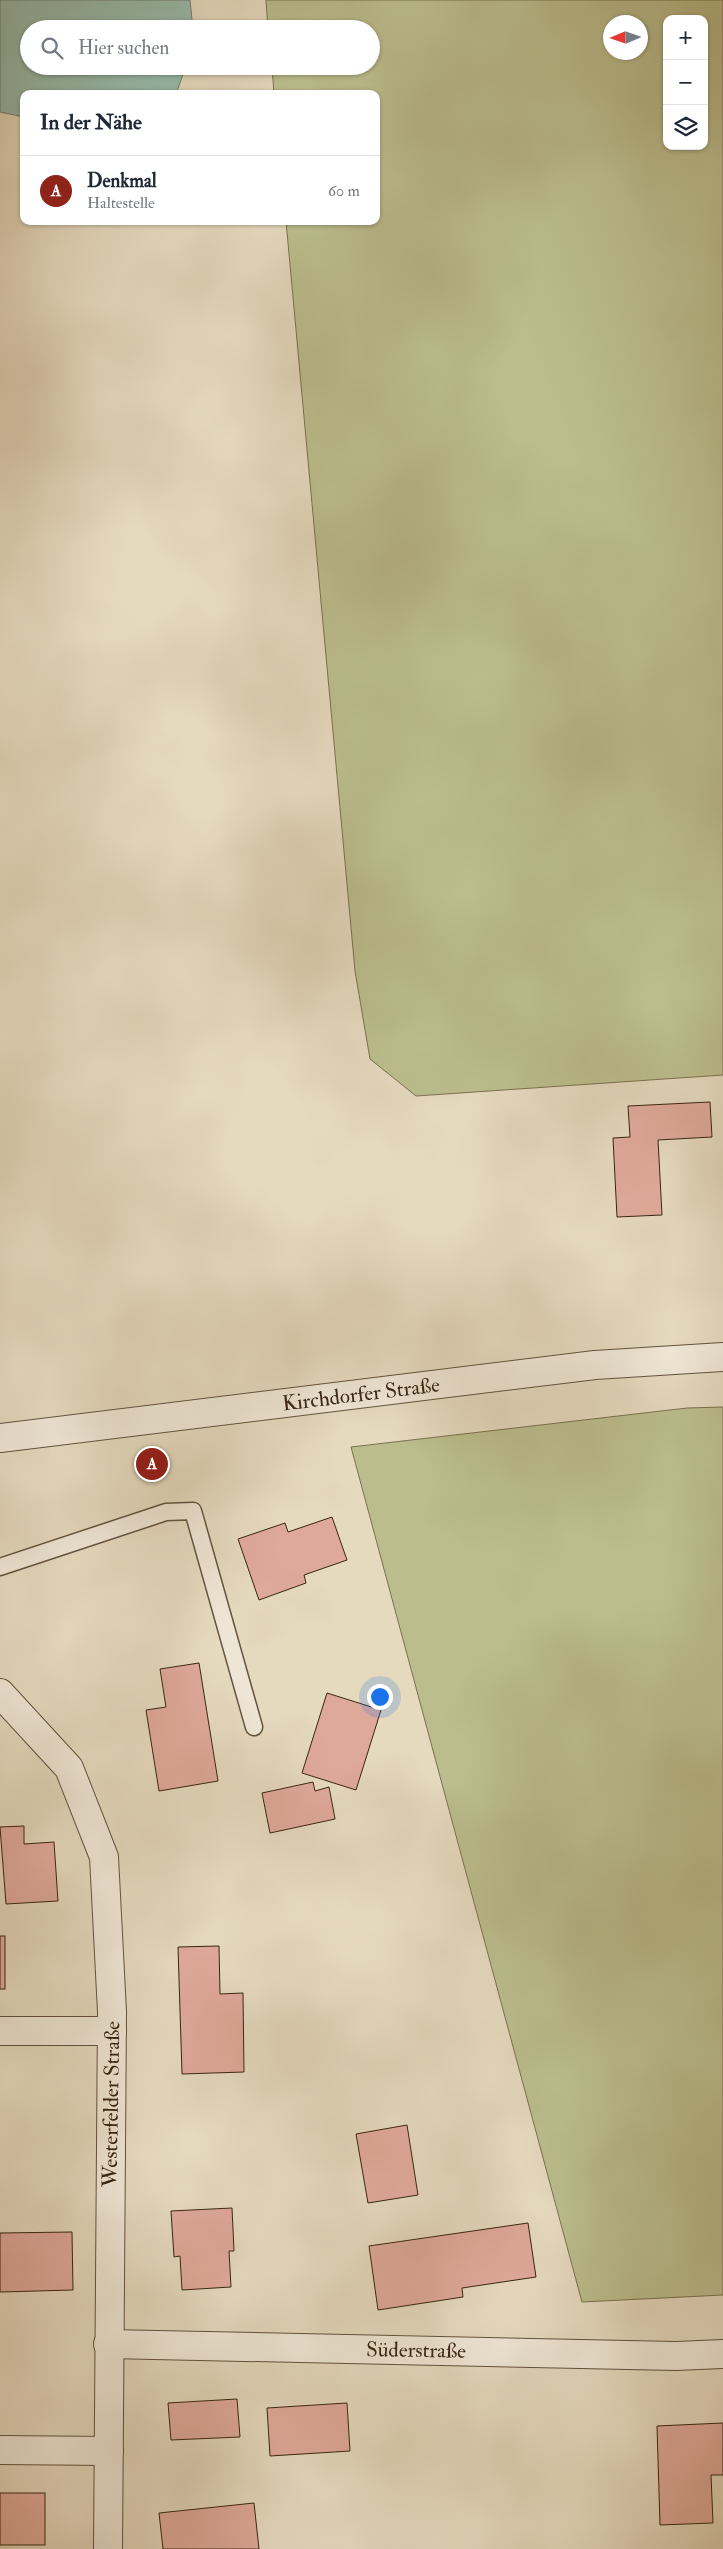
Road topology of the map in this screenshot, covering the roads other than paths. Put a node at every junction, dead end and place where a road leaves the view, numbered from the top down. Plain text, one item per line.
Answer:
1 (723, 1357) edge
2 (0, 1438) edge
3 (0, 1568) edge
4 (0, 1693) edge
5 (254, 1727) dead end
6 (0, 2031) edge
7 (112, 2031) junction
8 (108, 2344) junction
9 (723, 2354) edge
10 (0, 2450) edge
11 (109, 2451) junction
12 (108, 2549) edge

1 - 2 street, Kirchdorfer Straße
3 - 5 lane
4 - 7 street, Westerfelder Straße
6 - 7 street
7 - 8 street, Westerfelder Straße
8 - 9 street, Süderstraße
8 - 11 street, Westerfelder Straße
10 - 11 street
11 - 12 street, Westerfelder Straße

